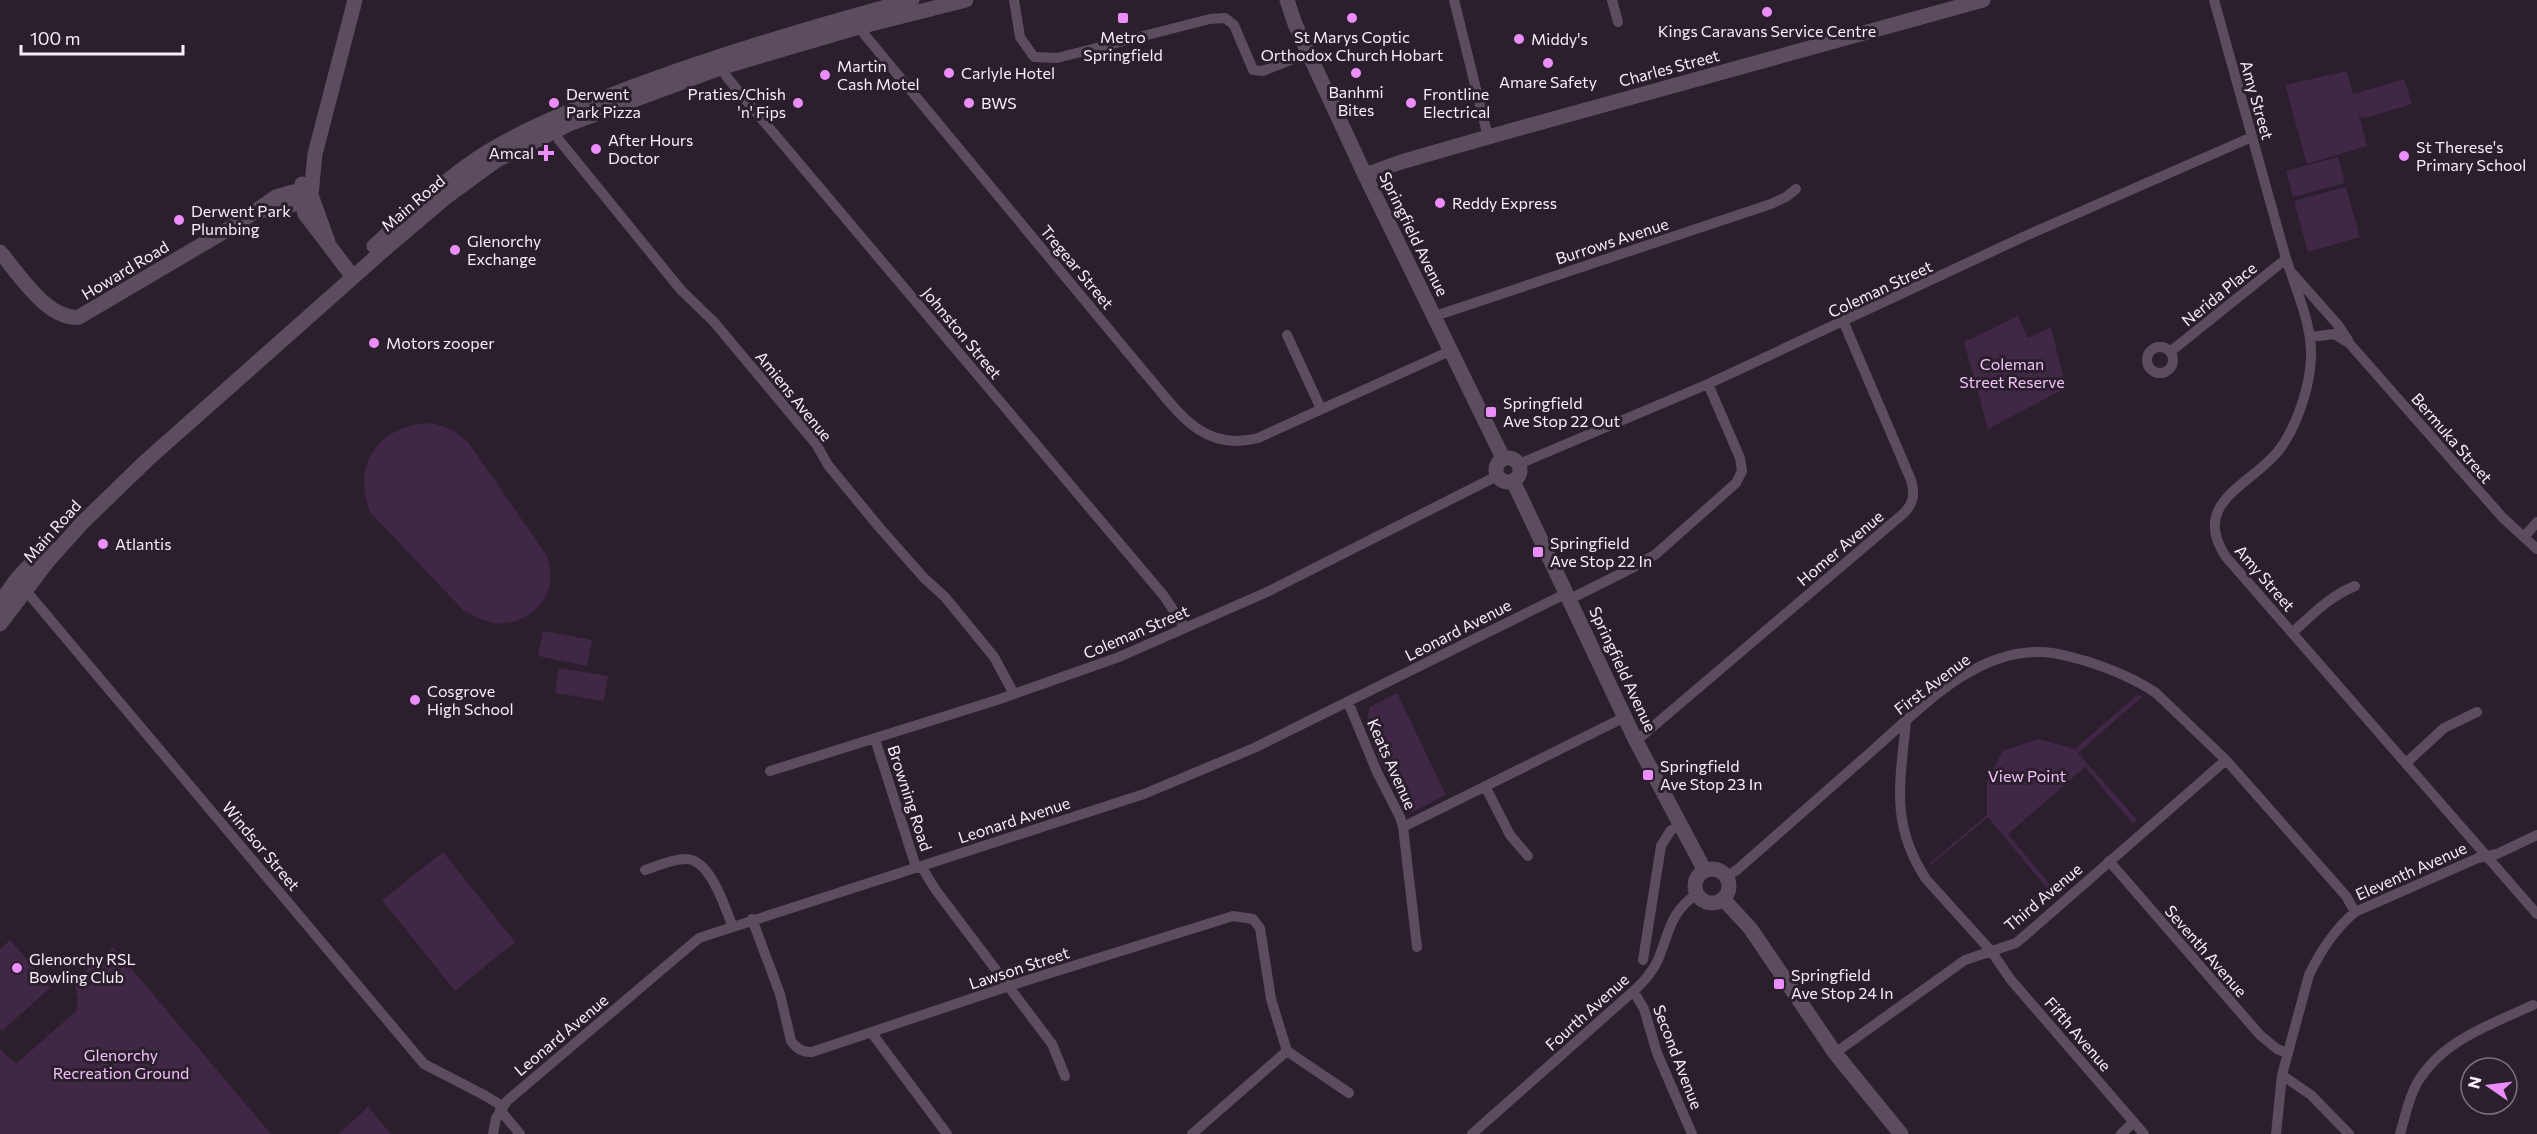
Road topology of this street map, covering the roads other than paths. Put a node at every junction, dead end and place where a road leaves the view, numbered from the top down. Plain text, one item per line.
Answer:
1 (355, 0) edge
2 (912, 0) edge
3 (966, 0) edge
4 (1014, 0) edge
5 (1279, 0) edge
6 (1287, 0) edge
7 (1454, 0) edge
8 (1612, 0) edge
9 (1983, 0) edge
10 (2214, 0) edge
11 (858, 21) junction
12 (1618, 22) dead end
13 (1295, 24) junction
14 (1308, 53) junction
15 (721, 62) junction
16 (552, 126) junction
17 (1488, 137) junction
18 (2252, 137) junction
19 (311, 161) junction
20 (1365, 175) junction
21 (1796, 189) dead end
22 (304, 196) junction
23 (270, 200) junction
24 (250, 216) junction
25 (0, 252) edge
26 (2286, 259) junction
27 (2290, 272) junction
28 (350, 273) junction
29 (1435, 316) junction
30 (1844, 323) junction
31 (1287, 335) dead end
32 (2311, 337) junction
33 (2349, 343) junction
34 (1450, 351) junction
35 (2170, 352) dead end
36 (1708, 384) junction
37 (1321, 409) junction
38 (1503, 458) junction
39 (1519, 464) junction
40 (1497, 476) junction
41 (1513, 481) junction
42 (2537, 522) edge
43 (2524, 537) junction
44 (2537, 549) edge
45 (20, 585) junction
46 (2355, 586) dead end
47 (1568, 596) junction
48 (0, 603) edge
49 (0, 624) edge
50 (1185, 628) junction
51 (2293, 632) junction
52 (1013, 692) junction
53 (1348, 702) junction
54 (2477, 712) dead end
55 (1625, 717) junction
56 (1906, 722) junction
57 (875, 739) junction
58 (1636, 741) junction
59 (2226, 760) junction
60 (2406, 763) junction
61 (770, 771) dead end
62 (1485, 786) junction
63 (1680, 826) junction
64 (1403, 827) junction
65 (2537, 835) edge
66 (1528, 856) dead end
67 (2486, 856) junction
68 (2109, 861) junction
69 (919, 866) junction
70 (645, 870) dead end
71 (1705, 871) junction
72 (1726, 877) junction
73 (1697, 894) junction
74 (1723, 899) junction
75 (2355, 912) junction
76 (2537, 914) edge
77 (752, 919) junction
78 (732, 925) junction
79 (1417, 947) dead end
80 (1991, 951) junction
81 (1643, 960) dead end
82 (1009, 986) junction
83 (1634, 992) junction
84 (2532, 1004) edge
85 (871, 1032) junction
86 (1287, 1051) junction
87 (1834, 1053) junction
88 (2287, 1053) junction
89 (2282, 1075) junction
90 (1065, 1076) dead end
91 (1349, 1093) dead end
92 (501, 1108) junction
93 (2134, 1122) junction
94 (493, 1134) edge
95 (520, 1134) edge
96 (947, 1134) edge
97 (1192, 1134) edge
98 (1472, 1134) edge
99 (1692, 1134) edge
100 (1901, 1134) edge
101 (2121, 1134) edge
102 (2144, 1134) edge
103 (2276, 1134) edge
104 (2349, 1134) edge
105 (2400, 1134) edge

1 - 19 street
2 - 11 street, Main Road
3 - 11 street, Main Road
4 - 14 street
5 - 13 street, Springfield Avenue
6 - 13 street, Springfield Avenue
7 - 17 street
8 - 12 street
9 - 17 street, Charles Street
10 - 18 street, Amy Street
11 - 15 street, Main Road
11 - 37 street, Tregear Street
13 - 14 street, Springfield Avenue
14 - 20 street, Springfield Avenue
15 - 16 street, Main Road
15 - 50 street, Johnston Street
16 - 28 street, Main Road
16 - 52 street, Amiens Avenue
17 - 20 street, Charles Street
18 - 26 street, Amy Street
18 - 30 street, Coleman Street
19 - 22 street
19 - 23 street
20 - 29 street, Springfield Avenue
21 - 29 street, Burrows Avenue
22 - 23 street, Howard Road
22 - 24 street, Howard Road
22 - 28 street
23 - 24 street, Howard Road
24 - 25 street, Howard Road
26 - 27 street, Amy Street
26 - 35 street, Nerida Place
27 - 32 street, Amy Street
27 - 33 street, Bermuka Street
28 - 45 street, Main Road
29 - 34 street, Springfield Avenue
30 - 36 street, Coleman Street
30 - 58 street, Homer Avenue
31 - 37 street
32 - 33 street
32 - 51 street, Amy Street
33 - 43 street, Bermuka Street
34 - 37 street, Tregear Street
34 - 38 street, Springfield Avenue
36 - 39 street, Coleman Street
36 - 47 street, Leonard Avenue
38 - 39 street
38 - 40 street
39 - 41 street
40 - 41 street
40 - 50 street, Coleman Street
41 - 47 street, Springfield Avenue
42 - 43 street
43 - 44 street, Bermuka Street
45 - 48 street, Main Road
45 - 49 street, Main Road
45 - 92 street, Windsor Street
46 - 51 street
47 - 53 street, Leonard Avenue
47 - 55 street, Springfield Avenue
50 - 52 street, Coleman Street
51 - 60 street, Amy Street
52 - 57 street, Coleman Street
53 - 64 street, Keats Avenue
53 - 69 street, Leonard Avenue
54 - 60 street
55 - 58 street, Springfield Avenue
55 - 62 street
56 - 59 street, First Avenue
56 - 72 street, First Avenue
56 - 80 street, Fifth Avenue
57 - 61 street, Coleman Street
57 - 69 street, Browning Road
58 - 63 street, Springfield Avenue
59 - 68 street, Third Avenue
59 - 75 street, First Avenue
60 - 67 street, Amy Street
62 - 64 street
62 - 66 street
63 - 71 street, Springfield Avenue
63 - 81 street
64 - 79 street, Keats Avenue
65 - 67 street, Eleventh Avenue
67 - 75 street, Eleventh Avenue
67 - 76 street, Amy Street
68 - 80 street, Third Avenue
68 - 88 street, Seventh Avenue
69 - 77 street, Leonard Avenue
69 - 82 street, Browning Road
70 - 78 street
71 - 72 street
71 - 73 street
72 - 74 street
73 - 74 street
73 - 83 street, Fourth Avenue
74 - 87 street
75 - 88 street, Eleventh Avenue
77 - 78 street, Leonard Avenue
77 - 85 street, Lawson Street
78 - 92 street, Leonard Avenue
80 - 87 street, Third Avenue
80 - 93 street, Fifth Avenue
82 - 85 street, Lawson Street
82 - 86 street, Lawson Street
82 - 90 street, Browning Road
83 - 98 street, Fourth Avenue
83 - 99 street, Second Avenue
84 - 105 street
85 - 96 street
86 - 91 street
86 - 97 street
87 - 100 street
88 - 89 street, Eleventh Avenue
89 - 103 street, Eleventh Avenue
89 - 104 street
92 - 94 street
92 - 95 street, Windsor Street
93 - 101 street
93 - 102 street, Fifth Avenue

